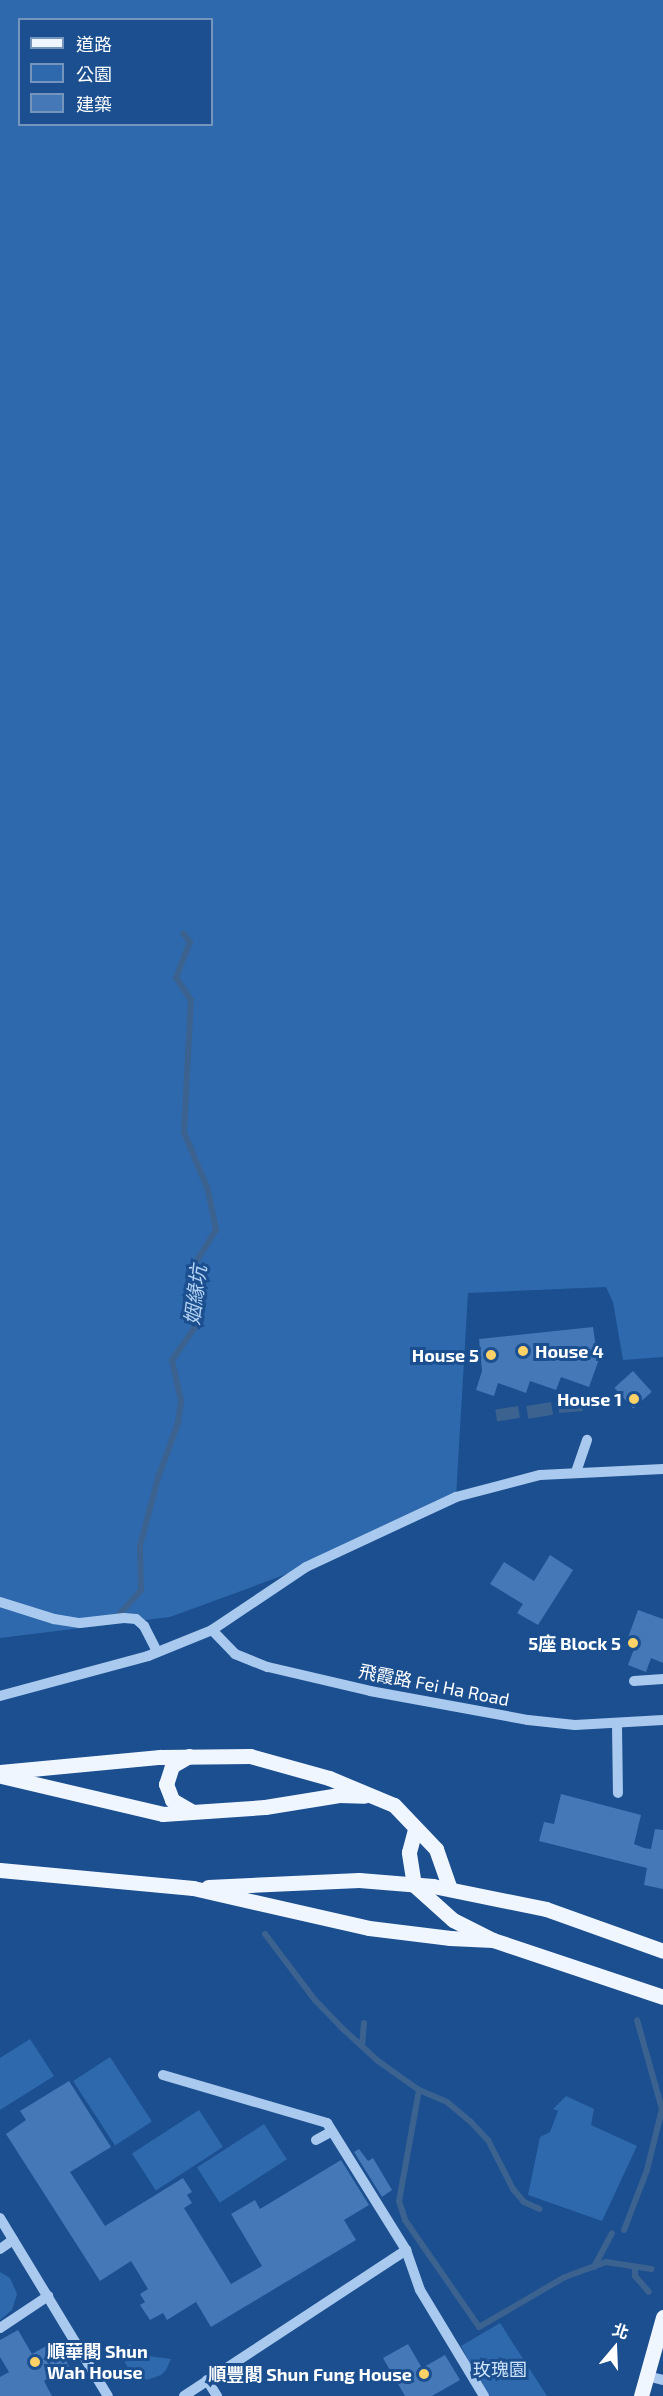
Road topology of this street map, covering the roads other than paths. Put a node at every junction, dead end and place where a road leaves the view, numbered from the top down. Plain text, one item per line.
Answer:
1 (587, 1440) dead end
2 (663, 1469) edge
3 (576, 1472) junction
4 (0, 1602) edge
5 (212, 1630) junction
6 (157, 1652) junction
7 (663, 1678) edge
8 (634, 1681) dead end
9 (0, 1696) edge
10 (663, 1720) edge
11 (617, 1725) junction
12 (189, 1756) junction
13 (0, 1774) edge
14 (618, 1793) dead end
15 (376, 1796) junction
16 (191, 1811) junction
17 (415, 1830) junction
18 (0, 1870) edge
19 (414, 1885) junction
20 (193, 1888) junction
21 (450, 1889) junction
22 (493, 1940) junction
23 (663, 1951) edge
24 (663, 1997) edge
25 (163, 2075) dead end
26 (332, 2131) junction
27 (316, 2140) dead end
28 (0, 2218) edge
29 (13, 2240) junction
30 (0, 2249) edge
31 (406, 2250) junction
32 (48, 2296) junction
33 (663, 2317) edge
34 (0, 2328) edge
35 (647, 2376) junction
36 (207, 2380) junction
37 (663, 2380) edge
38 (108, 2396) edge
39 (184, 2396) edge
40 (217, 2396) edge
41 (484, 2396) edge
42 (641, 2396) edge

1 - 3 street
2 - 3 street
3 - 5 street
4 - 6 street
5 - 6 street
5 - 11 street, 飛霞路 Fei Ha Road
6 - 9 street
7 - 8 street
10 - 11 street, 飛霞路 Fei Ha Road
11 - 14 street
12 - 13 main road
12 - 15 main road
12 - 16 main road
13 - 16 main road
15 - 16 main road
15 - 17 main road
17 - 19 main road
17 - 21 main road
18 - 20 main road
19 - 20 main road
19 - 21 main road
19 - 22 main road
20 - 22 main road
21 - 23 main road
22 - 24 main road
25 - 26 street
26 - 27 street
26 - 31 street
28 - 29 street
29 - 30 street
29 - 32 street
31 - 36 street
31 - 41 street
32 - 34 street
32 - 38 street
33 - 35 main road
35 - 37 street
35 - 42 main road
36 - 39 street
36 - 40 street

